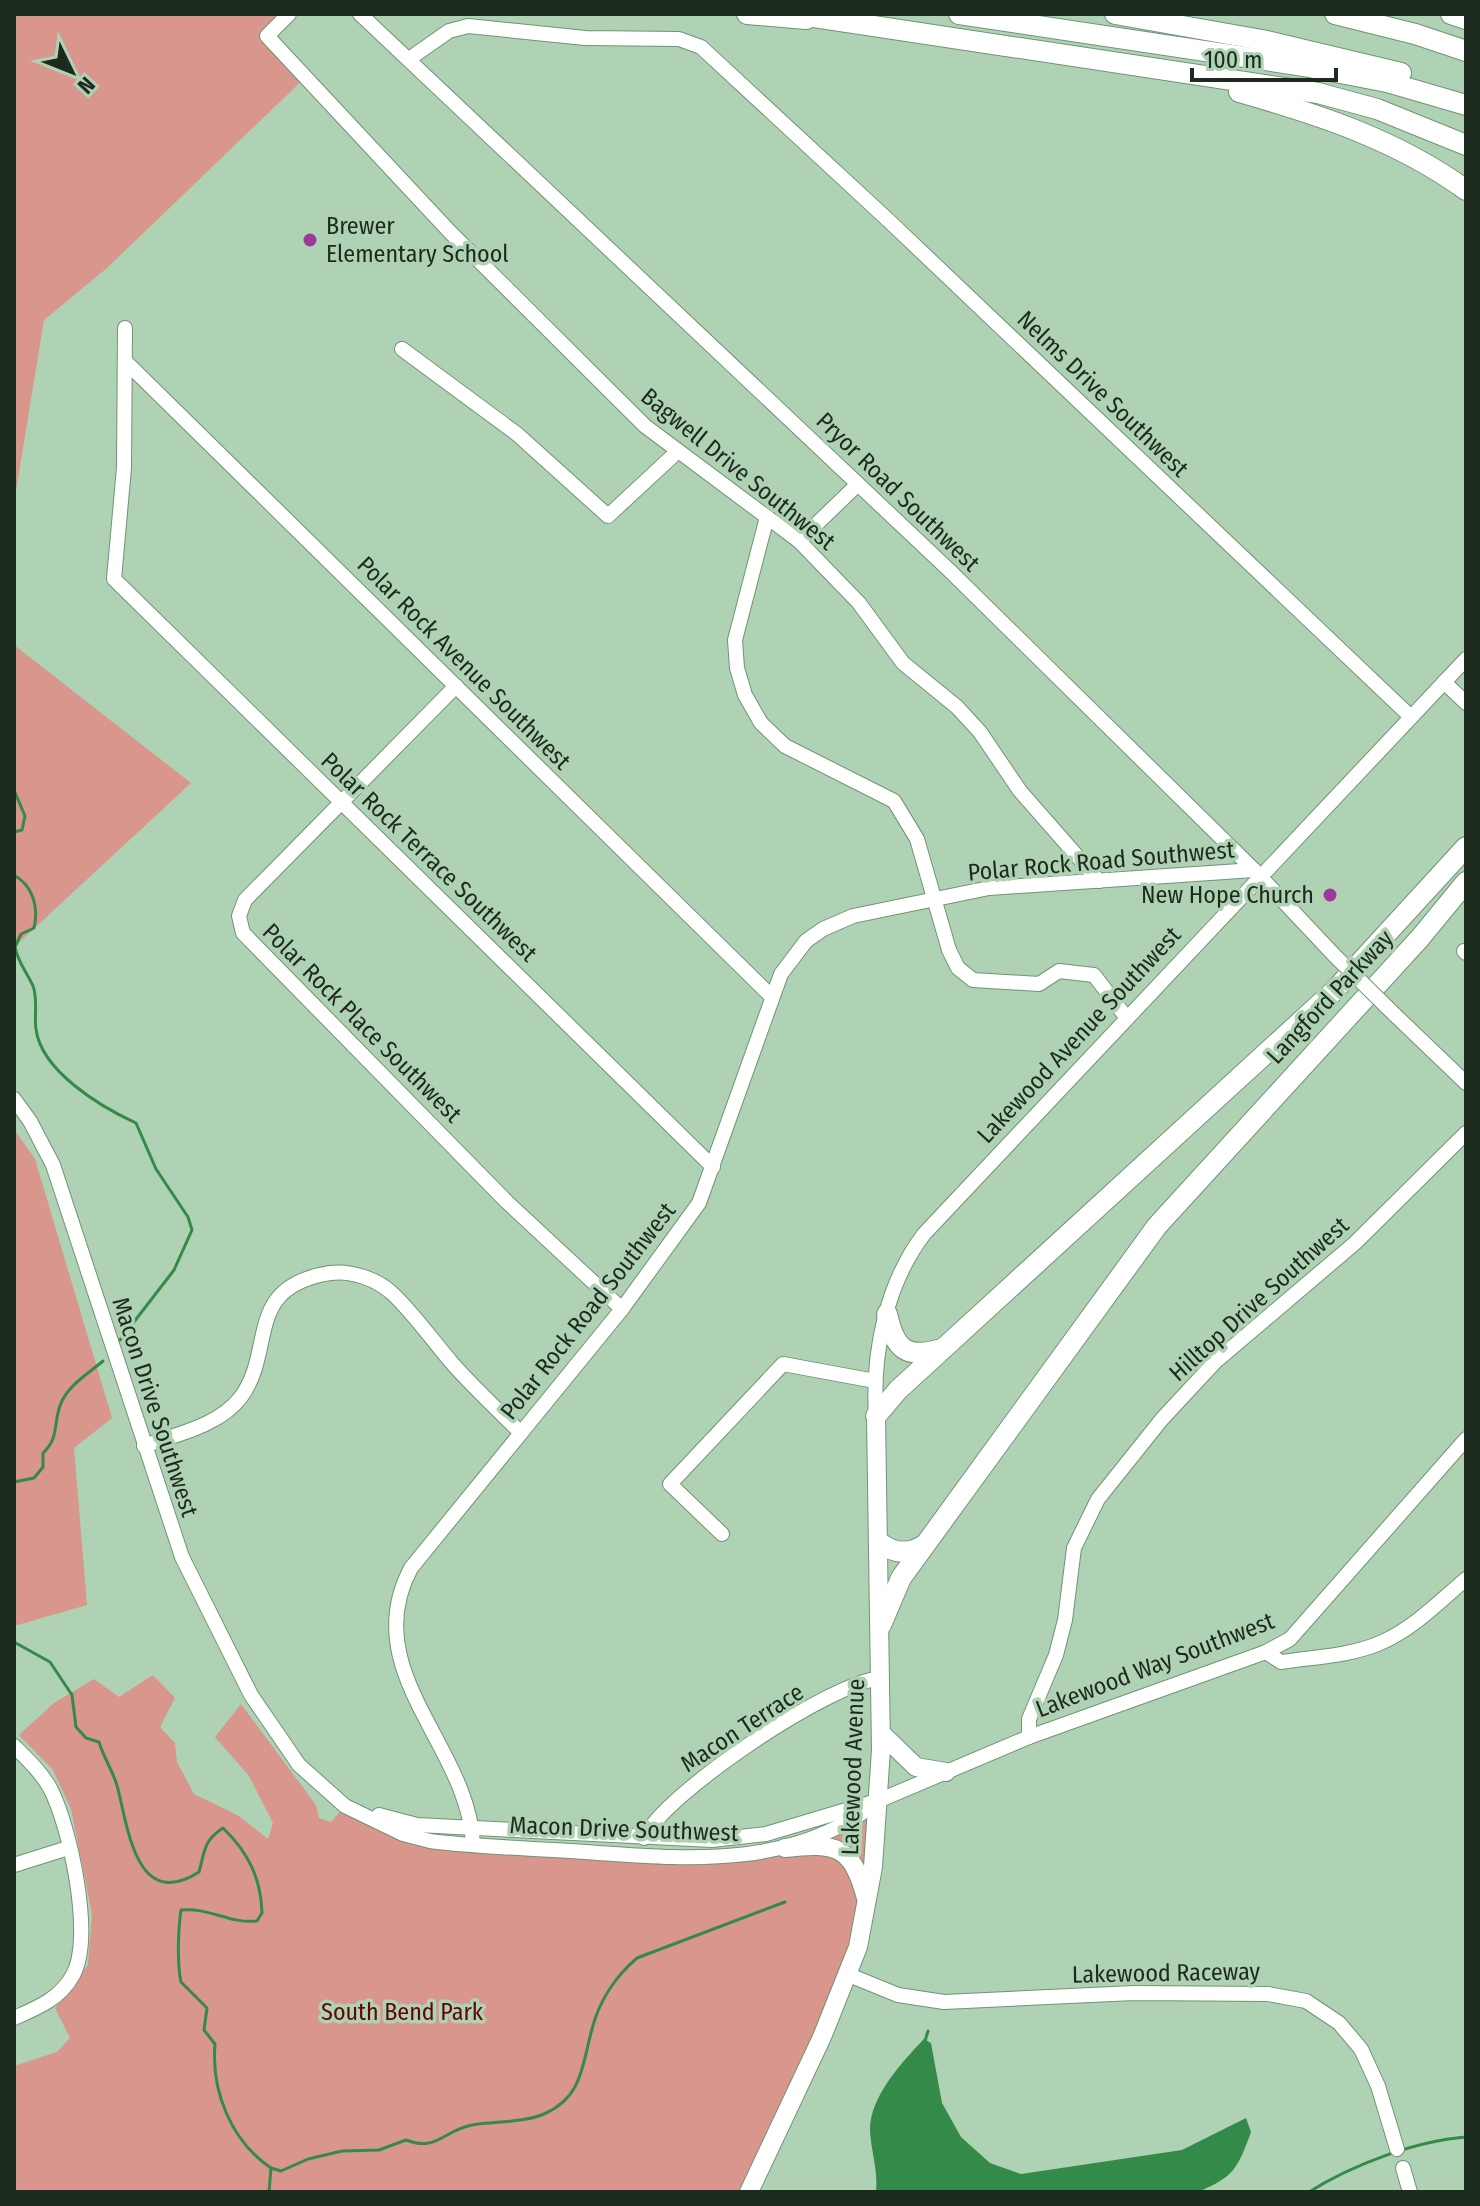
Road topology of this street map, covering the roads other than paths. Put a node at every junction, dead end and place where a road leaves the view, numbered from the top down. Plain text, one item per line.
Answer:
1 (289, 14) edge
2 (360, 14) edge
3 (747, 14) edge
4 (794, 14) edge
5 (959, 14) edge
6 (1115, 14) edge
7 (1335, 14) edge
8 (1451, 14) edge
9 (1466, 19) edge
10 (826, 21) junction
11 (1466, 51) edge
12 (409, 59) junction
13 (1138, 67) junction
14 (1466, 94) edge
15 (1466, 105) edge
16 (1410, 121) junction
17 (1466, 145) edge
18 (1466, 155) edge
19 (1466, 190) edge
20 (125, 328) dead end
21 (402, 349) dead end
22 (125, 361) junction
23 (678, 451) junction
24 (858, 484) junction
25 (767, 517) junction
26 (799, 541) junction
27 (1466, 659) edge
28 (1444, 682) junction
29 (456, 686) junction
30 (1466, 703) edge
31 (1411, 717) junction
32 (341, 801) junction
33 (1466, 847) edge
34 (1257, 874) junction
35 (1099, 881) junction
36 (1466, 882) edge
37 (1466, 892) edge
38 (932, 900) junction
39 (1420, 938) junction
40 (772, 997) junction
41 (1126, 1017) junction
42 (1466, 1083) edge
43 (14, 1099) edge
44 (1466, 1133) edge
45 (713, 1167) junction
46 (622, 1309) junction
47 (887, 1314) junction
48 (942, 1349) junction
49 (875, 1381) junction
50 (876, 1416) junction
51 (521, 1433) junction
52 (1466, 1439) edge
53 (144, 1446) junction
54 (722, 1534) dead end
55 (879, 1542) junction
56 (924, 1545) junction
57 (1463, 1585) edge
58 (881, 1625) junction
59 (1266, 1652) junction
60 (881, 1678) junction
61 (881, 1733) junction
62 (1029, 1737) junction
63 (14, 1746) edge
64 (946, 1772) junction
65 (333, 1795) junction
66 (880, 1800) junction
67 (472, 1828) junction
68 (644, 1838) junction
69 (473, 1845) junction
70 (68, 1848) junction
71 (785, 1848) junction
72 (14, 1865) edge
73 (868, 1904) junction
74 (849, 1975) junction
75 (14, 2018) edge
76 (1397, 2149) dead end
77 (1403, 2168) dead end
78 (749, 2192) edge
79 (1410, 2192) edge

1 - 23 street, Bagwell Drive Southwest
2 - 12 street, Pryor Road Southwest
3 - 10 highway
4 - 10 highway
5 - 15 highway
6 - 14 highway
7 - 11 highway
8 - 9 highway
10 - 13 highway
12 - 24 street, Pryor Road Southwest
12 - 31 street, Nelms Drive Southwest
13 - 16 highway
13 - 19 highway
16 - 17 highway
16 - 18 highway
20 - 22 street
21 - 23 street
22 - 29 street, Polar Rock Avenue Southwest
22 - 32 street, Polar Rock Terrace Southwest
23 - 25 street, Bagwell Drive Southwest
24 - 26 street
24 - 34 street, Pryor Road Southwest
25 - 26 street, Bagwell Drive Southwest
25 - 38 street
26 - 35 street, Bagwell Drive Southwest
27 - 28 street, Lakewood Avenue Southwest
28 - 30 street
28 - 31 street, Lakewood Avenue Southwest
29 - 32 street, Polar Rock Place Southwest
29 - 40 street, Polar Rock Avenue Southwest
31 - 34 street, Lakewood Avenue Southwest
32 - 45 street, Polar Rock Terrace Southwest
32 - 46 street, Polar Rock Place Southwest
33 - 48 highway, Langford Parkway
34 - 35 street, Polar Rock Road Southwest
34 - 41 street, Lakewood Avenue Southwest
34 - 42 street, Pryor Road Southwest, bridge
35 - 38 street, Polar Rock Road Southwest
36 - 39 highway, Langford Parkway
37 - 39 highway
38 - 40 street, Polar Rock Road Southwest
38 - 41 street
39 - 56 highway, Langford Parkway
40 - 45 street, Polar Rock Road Southwest
41 - 47 street, Lakewood Avenue Southwest
43 - 53 street, Macon Drive Southwest
44 - 62 street, Hilltop Drive Southwest
45 - 46 street, Polar Rock Road Southwest
46 - 51 street, Polar Rock Road Southwest
47 - 48 highway
47 - 49 street, Lakewood Avenue Southwest
48 - 50 highway, Langford Parkway
49 - 50 street, Lakewood Avenue Southwest
49 - 54 street
50 - 55 main road, Lakewood Avenue
51 - 53 street
51 - 67 street, Polar Rock Road Southwest
52 - 59 street, Lakewood Way Southwest
53 - 65 street, Macon Drive Southwest
55 - 56 highway
55 - 58 main road, Lakewood Avenue
56 - 58 highway, Langford Parkway
57 - 59 street
58 - 60 main road, Lakewood Avenue
59 - 62 street, Lakewood Way Southwest
60 - 61 main road, Lakewood Avenue
60 - 68 street, Macon Terrace
61 - 64 main road
61 - 66 main road, Lakewood Avenue
62 - 64 street, Lakewood Way Southwest
63 - 70 street
64 - 66 street, Lakewood Way Southwest
65 - 67 street, Macon Drive Southwest
65 - 69 street, Macon Drive Southwest
66 - 68 street, Macon Drive Southwest
66 - 71 street, Macon Drive Southwest
66 - 73 main road, Lakewood Avenue
67 - 68 street, Macon Drive Southwest
67 - 69 street, Polar Rock Road Southwest
69 - 71 street, Macon Drive Southwest
70 - 72 street
70 - 75 street
71 - 73 main road
73 - 74 main road, Lakewood Avenue
74 - 76 street, Lakewood Raceway
74 - 78 main road, Lakewood Avenue
77 - 79 street

